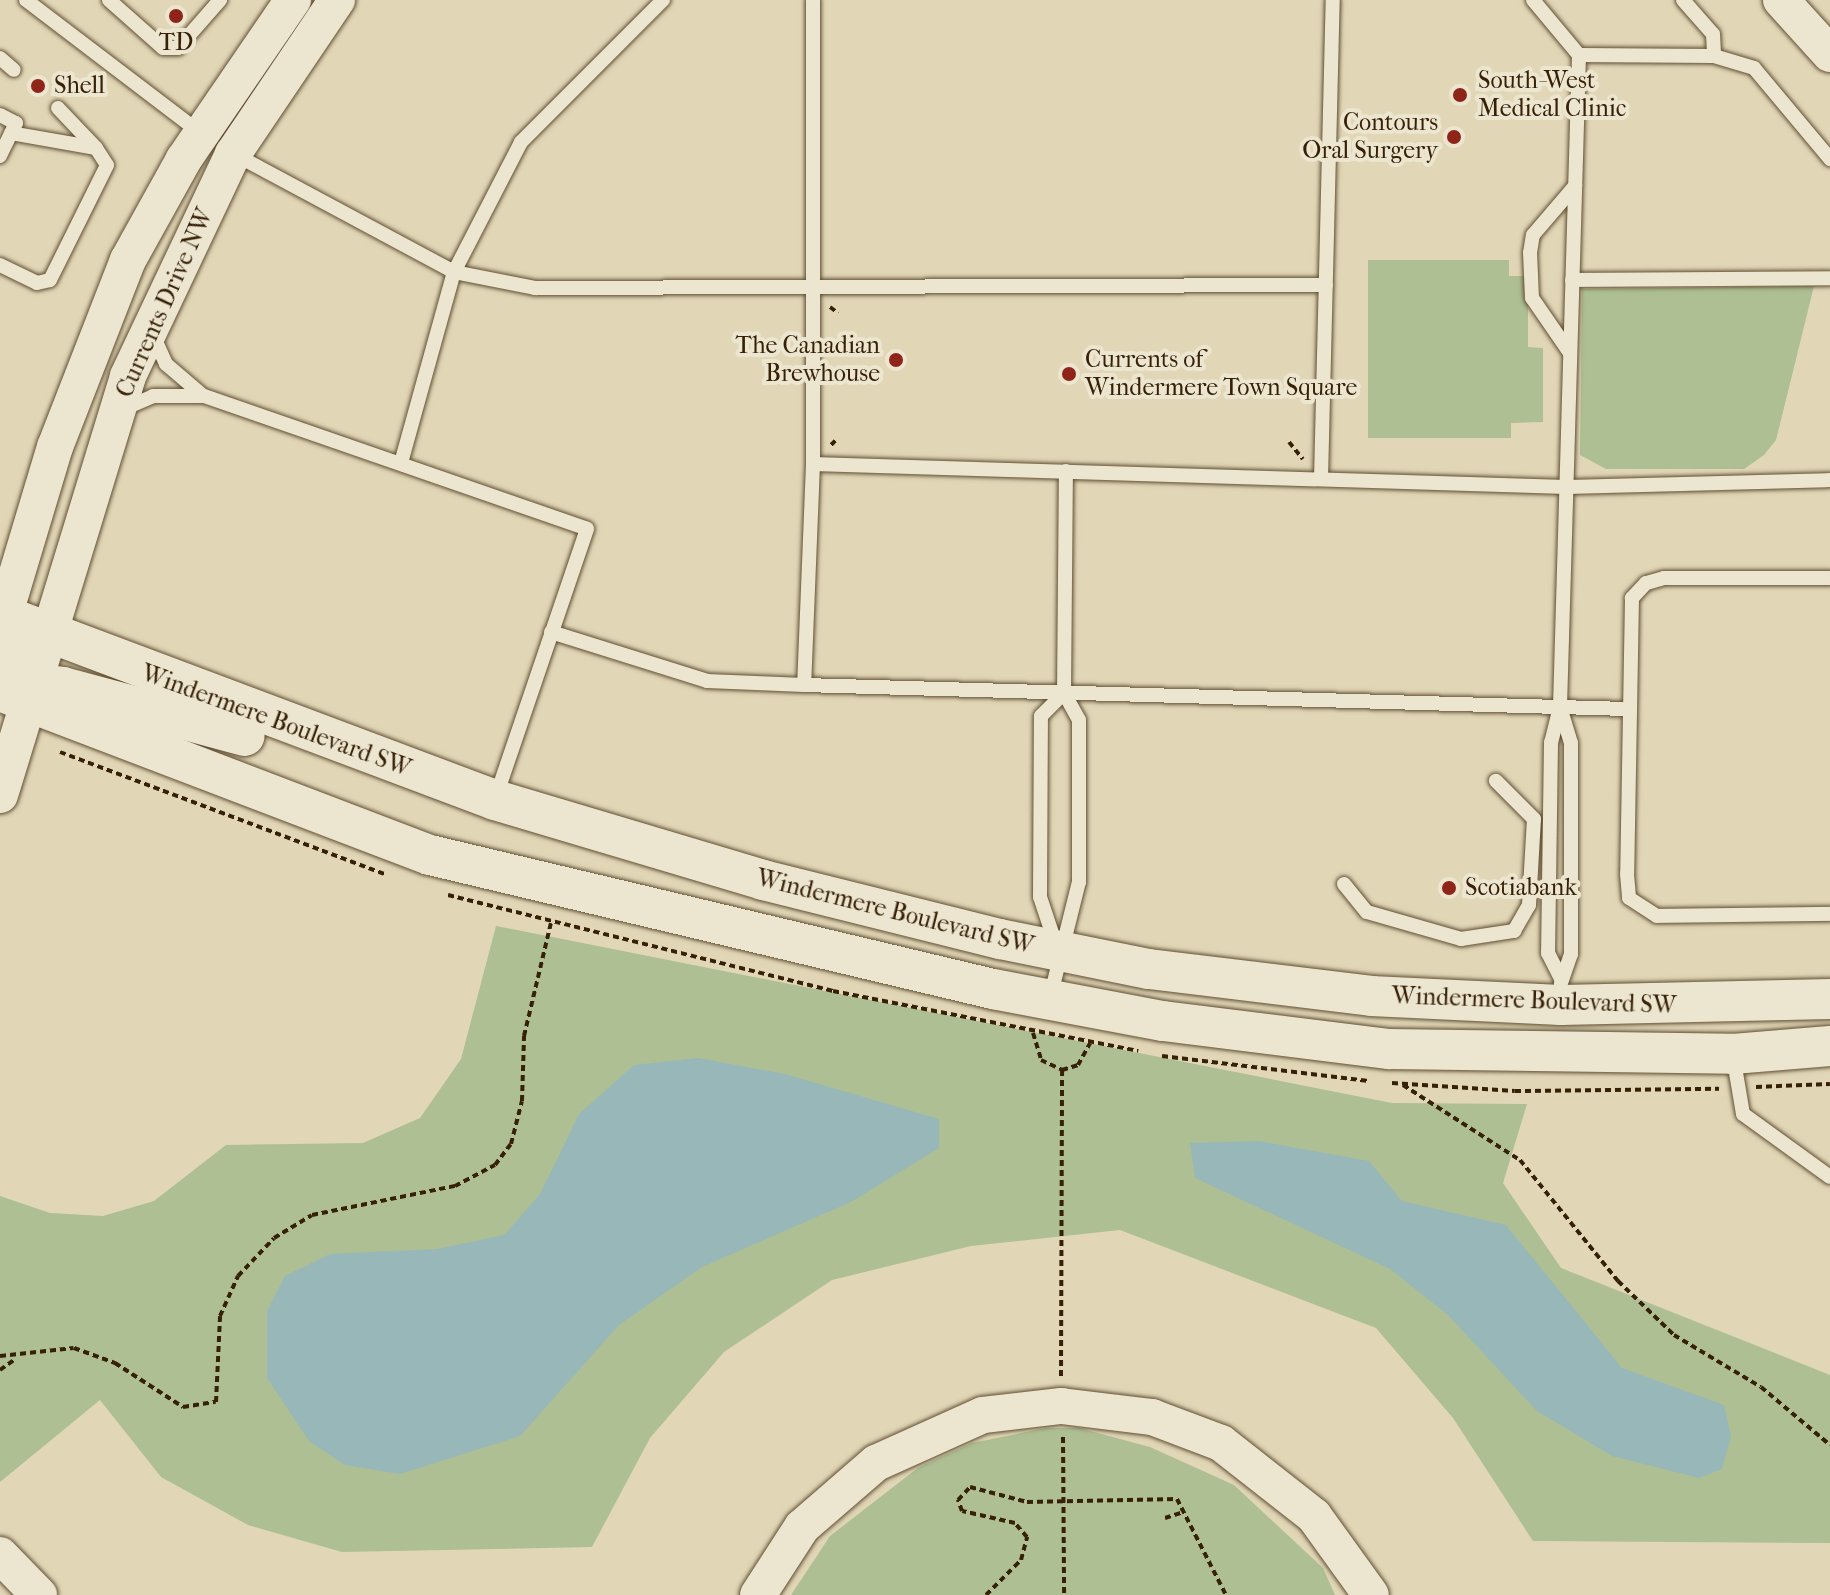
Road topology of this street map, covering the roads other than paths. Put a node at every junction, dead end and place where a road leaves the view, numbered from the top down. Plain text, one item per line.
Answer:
1 (26, 0) edge
2 (109, 0) edge
3 (220, 0) edge
4 (293, 0) edge
5 (337, 0) edge
6 (663, 0) edge
7 (813, 0) edge
8 (1333, 0) edge
9 (1533, 0) edge
10 (1556, 0) edge
11 (1683, 0) edge
12 (1781, 0) edge
13 (1544, 13) junction
14 (1830, 54) edge
15 (1579, 55) junction
16 (1714, 56) junction
17 (0, 58) edge
18 (14, 70) dead end
19 (58, 108) dead end
20 (0, 115) edge
21 (11, 133) junction
22 (200, 133) junction
23 (96, 148) junction
24 (233, 154) junction
25 (0, 156) edge
26 (1830, 159) edge
27 (1575, 186) junction
28 (0, 265) edge
29 (454, 272) junction
30 (1830, 278) edge
31 (1572, 280) junction
32 (1326, 285) junction
33 (809, 292) junction
34 (151, 327) junction
35 (1570, 353) junction
36 (204, 396) junction
37 (115, 413) junction
38 (401, 463) junction
39 (813, 464) junction
40 (1066, 471) junction
41 (1321, 479) junction
42 (1830, 480) edge
43 (1567, 487) junction
44 (1830, 578) edge
45 (1, 627) edge
46 (48, 632) junction
47 (551, 632) junction
48 (804, 685) junction
49 (16, 689) edge
50 (1064, 693) junction
51 (1560, 707) junction
52 (1628, 709) junction
53 (353, 751) junction
54 (1496, 781) dead end
55 (0, 795) edge
56 (495, 800) junction
57 (1344, 884) dead end
58 (1830, 914) edge
59 (1059, 951) junction
60 (1561, 992) junction
61 (1830, 999) edge
62 (1041, 1016) junction
63 (1830, 1046) edge
64 (1733, 1054) junction
65 (1830, 1177) edge
66 (0, 1555) edge
67 (39, 1595) edge
68 (758, 1595) edge
69 (1371, 1595) edge

1 - 22 lane
2 - 3 lane
4 - 22 street, Currents Drive NW
5 - 24 street, Currents Drive NW
6 - 29 lane
7 - 33 lane
8 - 32 lane
9 - 13 lane
10 - 13 lane
11 - 16 lane
12 - 14 street
13 - 15 lane
15 - 16 lane
15 - 27 lane
16 - 26 lane
17 - 18 lane
19 - 23 lane
20 - 21 lane
21 - 23 lane
21 - 25 lane
22 - 24 lane
22 - 45 street, Currents Drive NW
23 - 28 lane
24 - 29 lane
24 - 34 street, Currents Drive NW
27 - 31 lane
27 - 35 lane
29 - 33 lane
29 - 38 lane
30 - 31 lane
31 - 35 lane
32 - 33 lane
32 - 41 lane
33 - 39 lane
34 - 36 lane
34 - 37 street, Currents Drive NW
35 - 43 lane
36 - 37 lane
36 - 38 lane
37 - 46 street, Currents Drive NW
38 - 47 lane
39 - 40 lane
39 - 48 lane
40 - 41 lane
40 - 50 lane
41 - 43 lane
42 - 43 lane
43 - 51 lane
44 - 52 lane
45 - 46 main road, Windermere Boulevard SW
46 - 49 street, Currents Drive NW
46 - 53 main road, Windermere Boulevard SW
47 - 48 lane
47 - 56 lane
48 - 50 lane
49 - 53 main road
49 - 55 street, Currents Drive NW
49 - 62 main road, Windermere Boulevard SW
50 - 51 lane
50 - 59 lane
50 - 59 lane
51 - 52 lane
51 - 60 lane
51 - 60 lane
52 - 58 lane
53 - 56 main road, Windermere Boulevard SW
54 - 57 lane
56 - 59 main road, Windermere Boulevard SW
59 - 60 main road, Windermere Boulevard SW
59 - 62 lane
60 - 61 main road, Windermere Boulevard SW
62 - 64 main road, Windermere Boulevard SW
63 - 64 main road, Windermere Boulevard SW
64 - 65 lane
66 - 67 street
68 - 69 street

